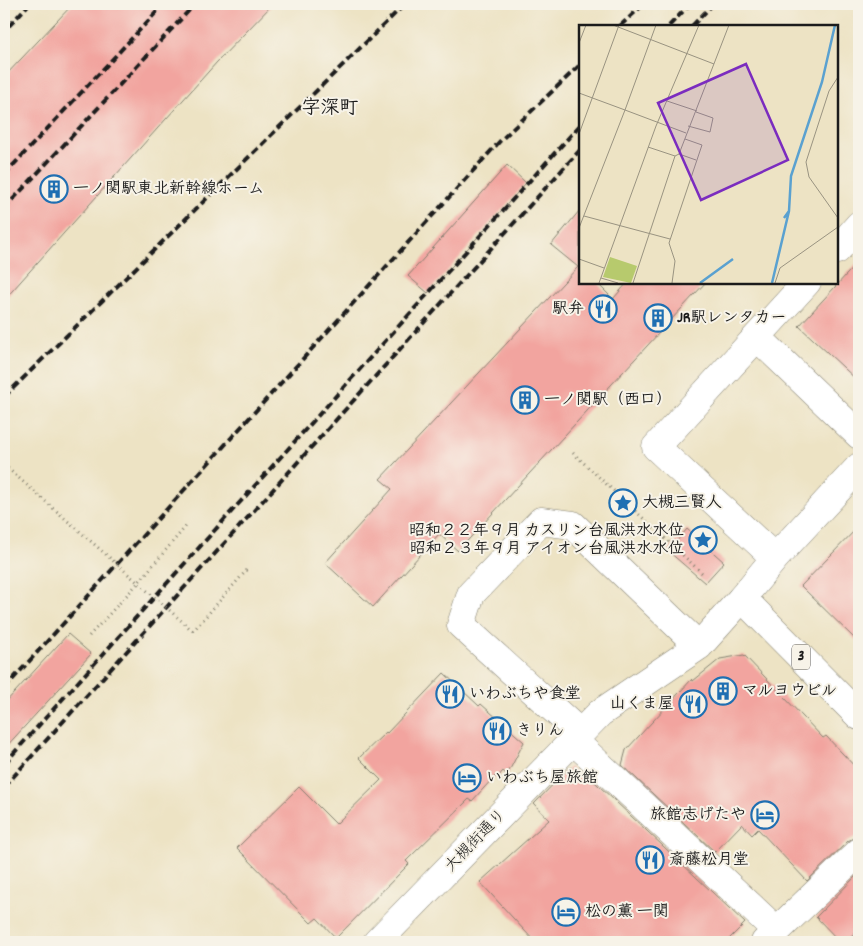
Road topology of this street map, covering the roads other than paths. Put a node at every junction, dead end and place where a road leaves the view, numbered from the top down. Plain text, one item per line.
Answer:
1 (859, 225) edge
2 (838, 249) edge
3 (805, 284) edge
4 (757, 337) junction
5 (859, 434) edge
6 (859, 466) edge
7 (775, 558) junction
8 (742, 598) junction
9 (699, 646) junction
10 (859, 716) edge
11 (577, 737) junction
12 (859, 852) edge
13 (771, 937) edge
14 (378, 942) edge

1 - 2 street
3 - 4 street
4 - 5 street
4 - 7 street
6 - 7 street, 大槻街通り
7 - 8 street, 大槻街通り
8 - 9 street, 大槻街通り
8 - 10 street, 3
9 - 11 street, 大槻街通り
9 - 11 street
11 - 13 street
11 - 14 street, 大槻街通り
12 - 13 street

